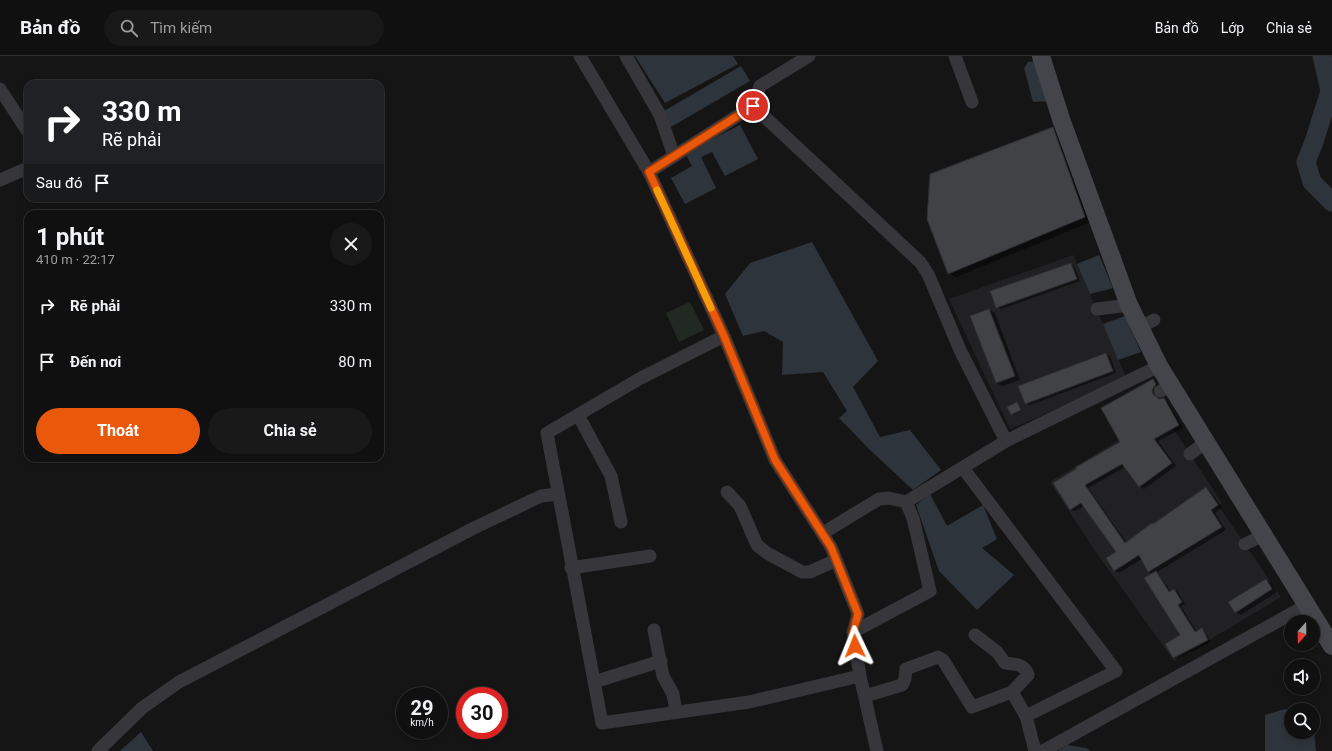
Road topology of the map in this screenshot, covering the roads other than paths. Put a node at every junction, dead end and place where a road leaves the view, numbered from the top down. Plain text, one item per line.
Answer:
1 (580, 56) edge
2 (626, 56) edge
3 (809, 56) edge
4 (955, 56) edge
5 (1041, 56) edge
6 (0, 89) edge
7 (972, 102) dead end
8 (753, 106) junction
9 (24, 126) edge
10 (674, 156) junction
11 (24, 170) edge
12 (649, 172) junction
13 (0, 180) edge
14 (1129, 305) junction
15 (1096, 309) dead end
16 (724, 336) junction
17 (1159, 366) junction
18 (578, 415) junction
19 (1006, 441) junction
20 (1206, 442) junction
21 (1190, 454) dead end
22 (963, 468) junction
23 (727, 492) dead end
24 (558, 494) junction
25 (906, 502) junction
26 (621, 522) dead end
27 (823, 533) junction
28 (1264, 535) junction
29 (1245, 544) dead end
30 (650, 556) dead end
31 (836, 560) junction
32 (571, 568) junction
33 (1307, 605) junction
34 (654, 630) dead end
35 (853, 632) junction
36 (975, 635) dead end
37 (1332, 646) edge
38 (661, 661) junction
39 (860, 676) junction
40 (594, 682) junction
41 (1012, 692) junction
42 (865, 696) junction
43 (676, 712) junction
44 (1026, 716) junction
45 (98, 751) edge
46 (878, 751) edge
47 (1035, 751) edge
48 (1043, 751) edge

1 - 12 street
2 - 10 street
3 - 8 street
4 - 7 street
5 - 14 main road
6 - 9 street
8 - 10 street
8 - 19 street
10 - 12 street
11 - 13 street
12 - 16 street
14 - 15 street
14 - 17 main road
16 - 18 street
16 - 27 street
17 - 19 street
17 - 20 main road
18 - 24 street
18 - 26 street
19 - 22 street
20 - 21 street
20 - 28 main road
22 - 25 street
22 - 44 street
23 - 31 street
24 - 32 street
24 - 45 street
25 - 27 street
25 - 35 street
27 - 31 street
28 - 29 street
28 - 33 main road
30 - 32 street
31 - 35 street
32 - 40 street
33 - 37 main road
33 - 48 street
34 - 38 street
35 - 39 street
36 - 41 street
38 - 40 street
38 - 43 street
39 - 42 street
39 - 43 street
40 - 43 street
41 - 42 street
41 - 44 street
42 - 46 street
44 - 47 street

